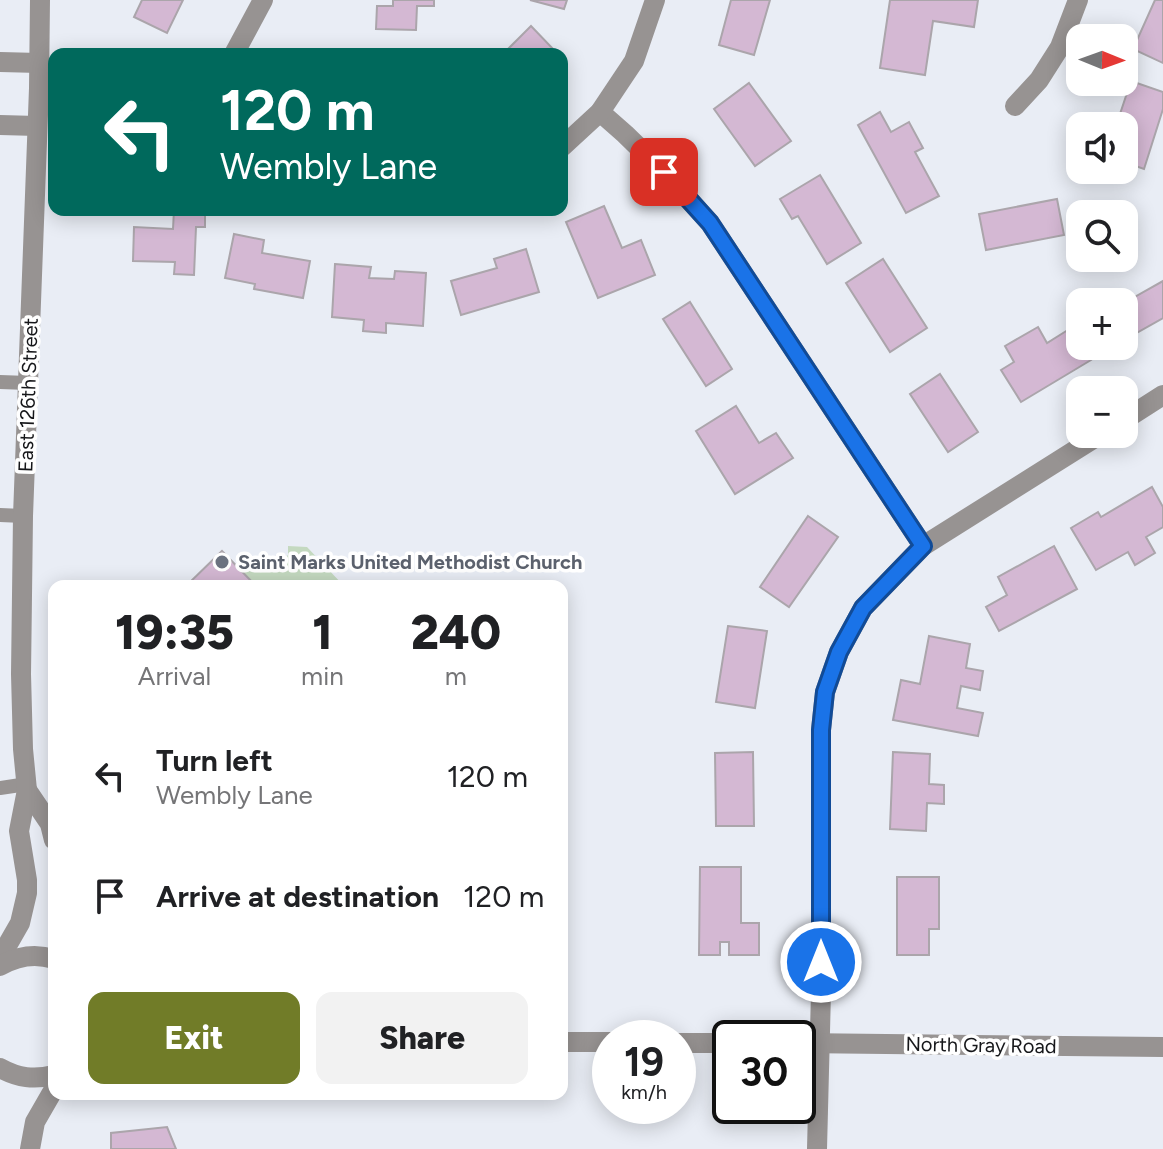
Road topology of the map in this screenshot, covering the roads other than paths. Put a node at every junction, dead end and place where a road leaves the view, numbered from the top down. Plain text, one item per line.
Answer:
1 (40, 0) edge
2 (263, 0) edge
3 (655, 0) edge
4 (1078, 0) edge
5 (237, 48) edge
6 (0, 62) edge
7 (39, 63) junction
8 (46, 89) edge
9 (1015, 106) dead end
10 (600, 112) junction
11 (0, 125) edge
12 (37, 126) junction
13 (568, 141) edge
14 (0, 382) edge
15 (28, 383) junction
16 (1163, 395) edge
17 (1138, 411) edge
18 (1079, 448) edge
19 (0, 515) edge
20 (23, 516) junction
21 (923, 546) junction
22 (27, 787) junction
23 (0, 788) edge
24 (48, 821) edge
25 (0, 958) edge
26 (48, 958) edge
27 (0, 966) edge
28 (568, 1042) edge
29 (592, 1042) edge
30 (816, 1044) edge
31 (820, 1044) junction
32 (1163, 1047) edge
33 (0, 1068) edge
34 (48, 1076) edge
35 (48, 1099) edge
36 (30, 1149) edge
37 (817, 1149) edge

1 - 7 street, East 126th Street
2 - 5 street
3 - 10 street
4 - 9 street
6 - 7 street
7 - 8 street, East 126th Street
8 - 12 street, East 126th Street
10 - 13 street
10 - 21 street
11 - 12 street
12 - 15 street, East 126th Street
14 - 15 lane
15 - 20 street, East 126th Street
16 - 17 street
18 - 21 street
19 - 20 lane
20 - 22 street, East 126th Street
21 - 31 street
22 - 23 lane
22 - 24 street, East 126th Street
22 - 25 street, East 126th Street
26 - 27 street
28 - 29 street
30 - 31 street, North Gray Road
31 - 32 street, North Gray Road
31 - 37 street
33 - 34 street
35 - 36 street

